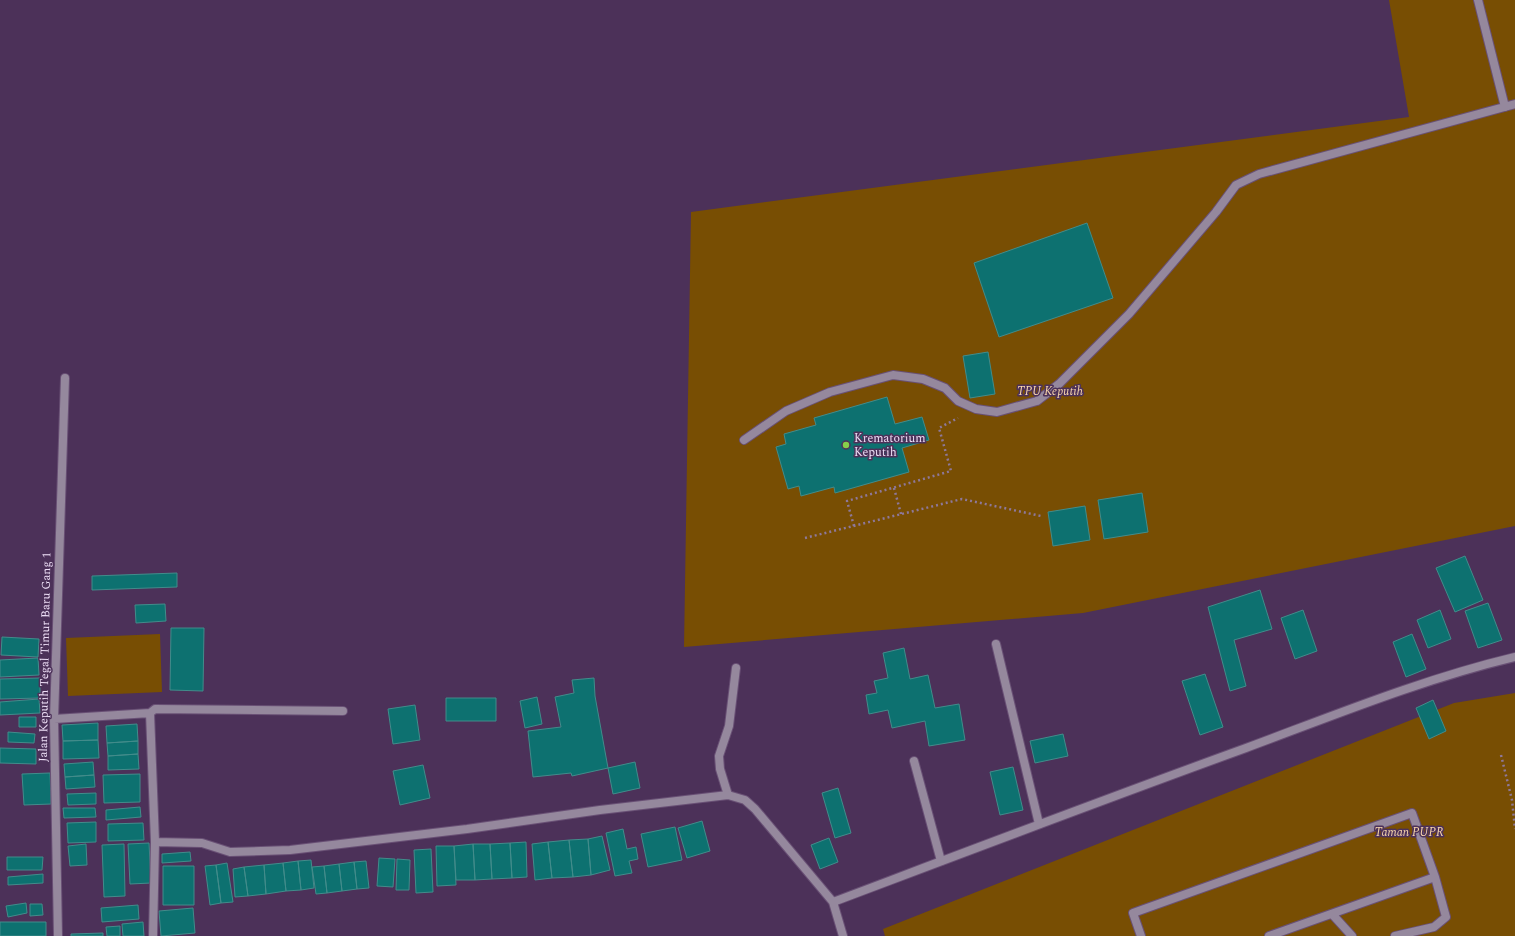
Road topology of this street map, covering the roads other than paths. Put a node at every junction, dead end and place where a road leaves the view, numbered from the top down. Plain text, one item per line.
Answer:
1 (1478, 0) edge
2 (1515, 104) edge
3 (1506, 107) junction
4 (65, 378) dead end
5 (744, 440) dead end
6 (996, 644) dead end
7 (1515, 657) edge
8 (736, 668) dead end
9 (342, 711) dead end
10 (150, 713) junction
11 (54, 719) junction
12 (914, 761) dead end
13 (728, 795) junction
14 (1039, 824) junction
15 (156, 842) junction
16 (941, 861) junction
17 (1435, 877) junction
18 (833, 902) junction
19 (1332, 914) junction
20 (58, 936) edge
21 (153, 936) edge
22 (843, 936) edge
23 (1141, 936) edge
24 (1268, 936) edge
25 (1352, 936) edge
26 (1396, 936) edge

1 - 3 street
2 - 3 street
3 - 5 street
4 - 11 street, Jalan Keputih Tegal Timur Baru Gang 1
6 - 14 street
7 - 14 street
8 - 13 street
9 - 10 street
10 - 11 street
10 - 15 street
11 - 20 street, Jalan Keputih Tegal Timur Baru Gang 1
12 - 16 street
13 - 15 street
13 - 18 street
14 - 16 street
15 - 21 street
16 - 18 street
17 - 19 street
17 - 23 street
17 - 26 street
18 - 22 street
19 - 24 street
19 - 25 street

